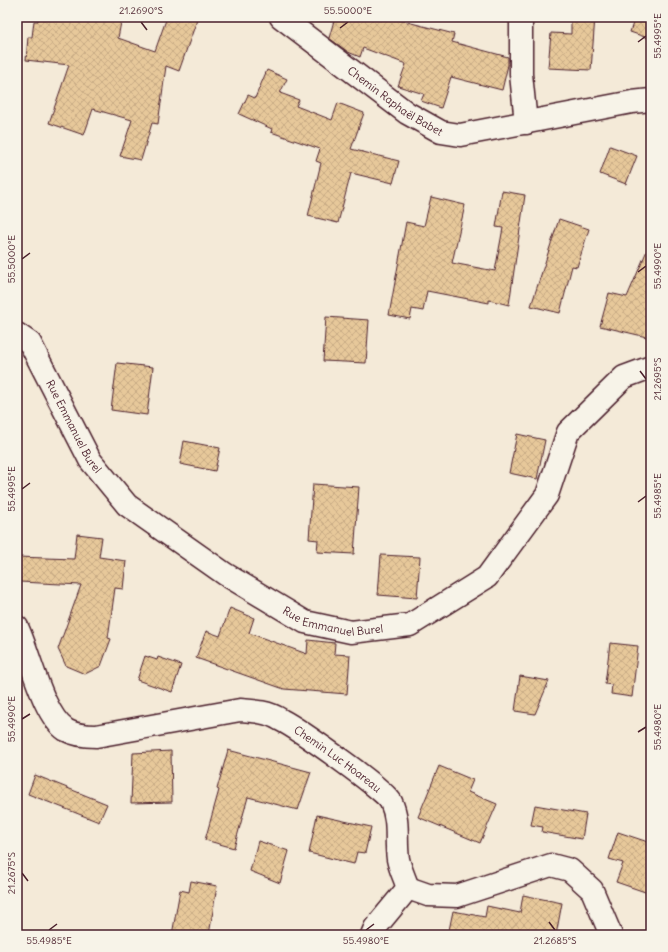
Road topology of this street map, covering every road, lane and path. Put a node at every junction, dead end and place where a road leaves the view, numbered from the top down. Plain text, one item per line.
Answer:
1 (281, 17) edge
2 (521, 17) edge
3 (651, 100) edge
4 (526, 123) junction
5 (17, 334) edge
6 (651, 367) edge
7 (17, 627) edge
8 (408, 888) junction
9 (372, 935) edge
10 (611, 935) edge

1 - 4 street, Chemin Raphaël Babet
2 - 4 street
3 - 4 street, Chemin Raphaël Babet
5 - 6 street, Rue Emmanuel Burel
7 - 8 street, Chemin Luc Hoareau
8 - 9 street
8 - 10 street

